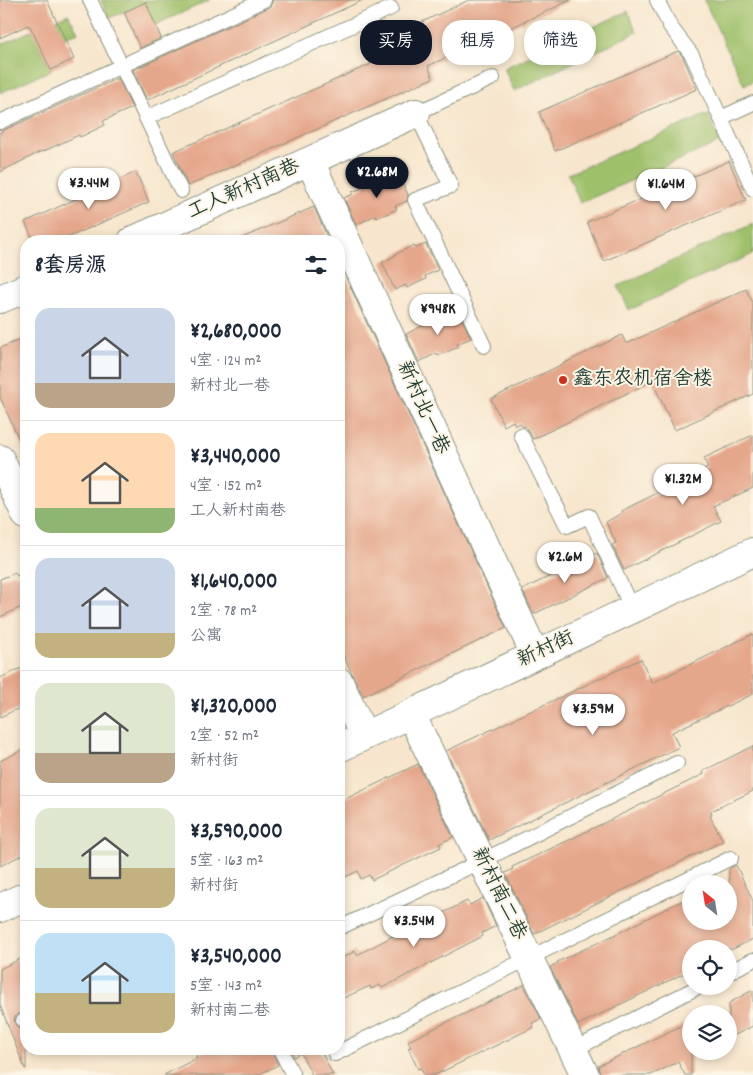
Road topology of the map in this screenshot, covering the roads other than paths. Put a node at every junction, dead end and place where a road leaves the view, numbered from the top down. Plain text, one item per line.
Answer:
1 (90, 0) edge
2 (264, 0) edge
3 (657, 0) edge
4 (391, 8) dead end
5 (121, 65) junction
6 (493, 78) dead end
7 (753, 103) edge
8 (416, 113) junction
9 (146, 118) junction
10 (721, 118) junction
11 (0, 122) edge
12 (310, 161) junction
13 (753, 189) edge
14 (181, 192) dead end
15 (145, 235) edge
16 (344, 235) edge
17 (345, 238) edge
18 (20, 291) edge
19 (0, 299) edge
20 (484, 346) dead end
21 (521, 434) dead end
22 (0, 459) edge
23 (20, 501) edge
24 (753, 552) edge
25 (632, 609) junction
26 (534, 655) junction
27 (345, 695) edge
28 (411, 714) junction
29 (364, 736) junction
30 (345, 745) edge
31 (677, 764) dead end
32 (730, 858) dead end
33 (482, 861) junction
34 (20, 899) edge
35 (0, 908) edge
36 (345, 925) edge
37 (528, 958) junction
38 (753, 960) edge
39 (737, 968) edge
40 (682, 995) edge
41 (345, 1049) edge
42 (573, 1050) junction
43 (283, 1055) edge
44 (293, 1075) edge
45 (585, 1075) edge

1 - 5 lane
2 - 5 lane
3 - 10 lane
4 - 9 lane
5 - 9 lane
5 - 11 lane
6 - 8 lane, 工人新村南巷
7 - 10 lane
8 - 12 street, 工人新村南巷
8 - 20 lane
9 - 14 lane
10 - 13 lane
12 - 15 street, 工人新村南巷
12 - 16 street, 新村北一巷
17 - 26 street, 新村北一巷
18 - 19 street
21 - 25 lane
22 - 23 street
24 - 25 street, 新村街
25 - 26 street, 新村街
26 - 28 street, 新村街
27 - 29 street
28 - 29 street, 新村街
28 - 33 street, 新村南二巷
29 - 30 street, 新村街
31 - 33 lane
32 - 37 lane
33 - 36 lane
33 - 37 street, 新村南二巷
34 - 35 street
37 - 41 lane
37 - 42 street, 新村南二巷
38 - 39 lane
40 - 42 lane
42 - 45 street, 新村南二巷
43 - 44 lane

